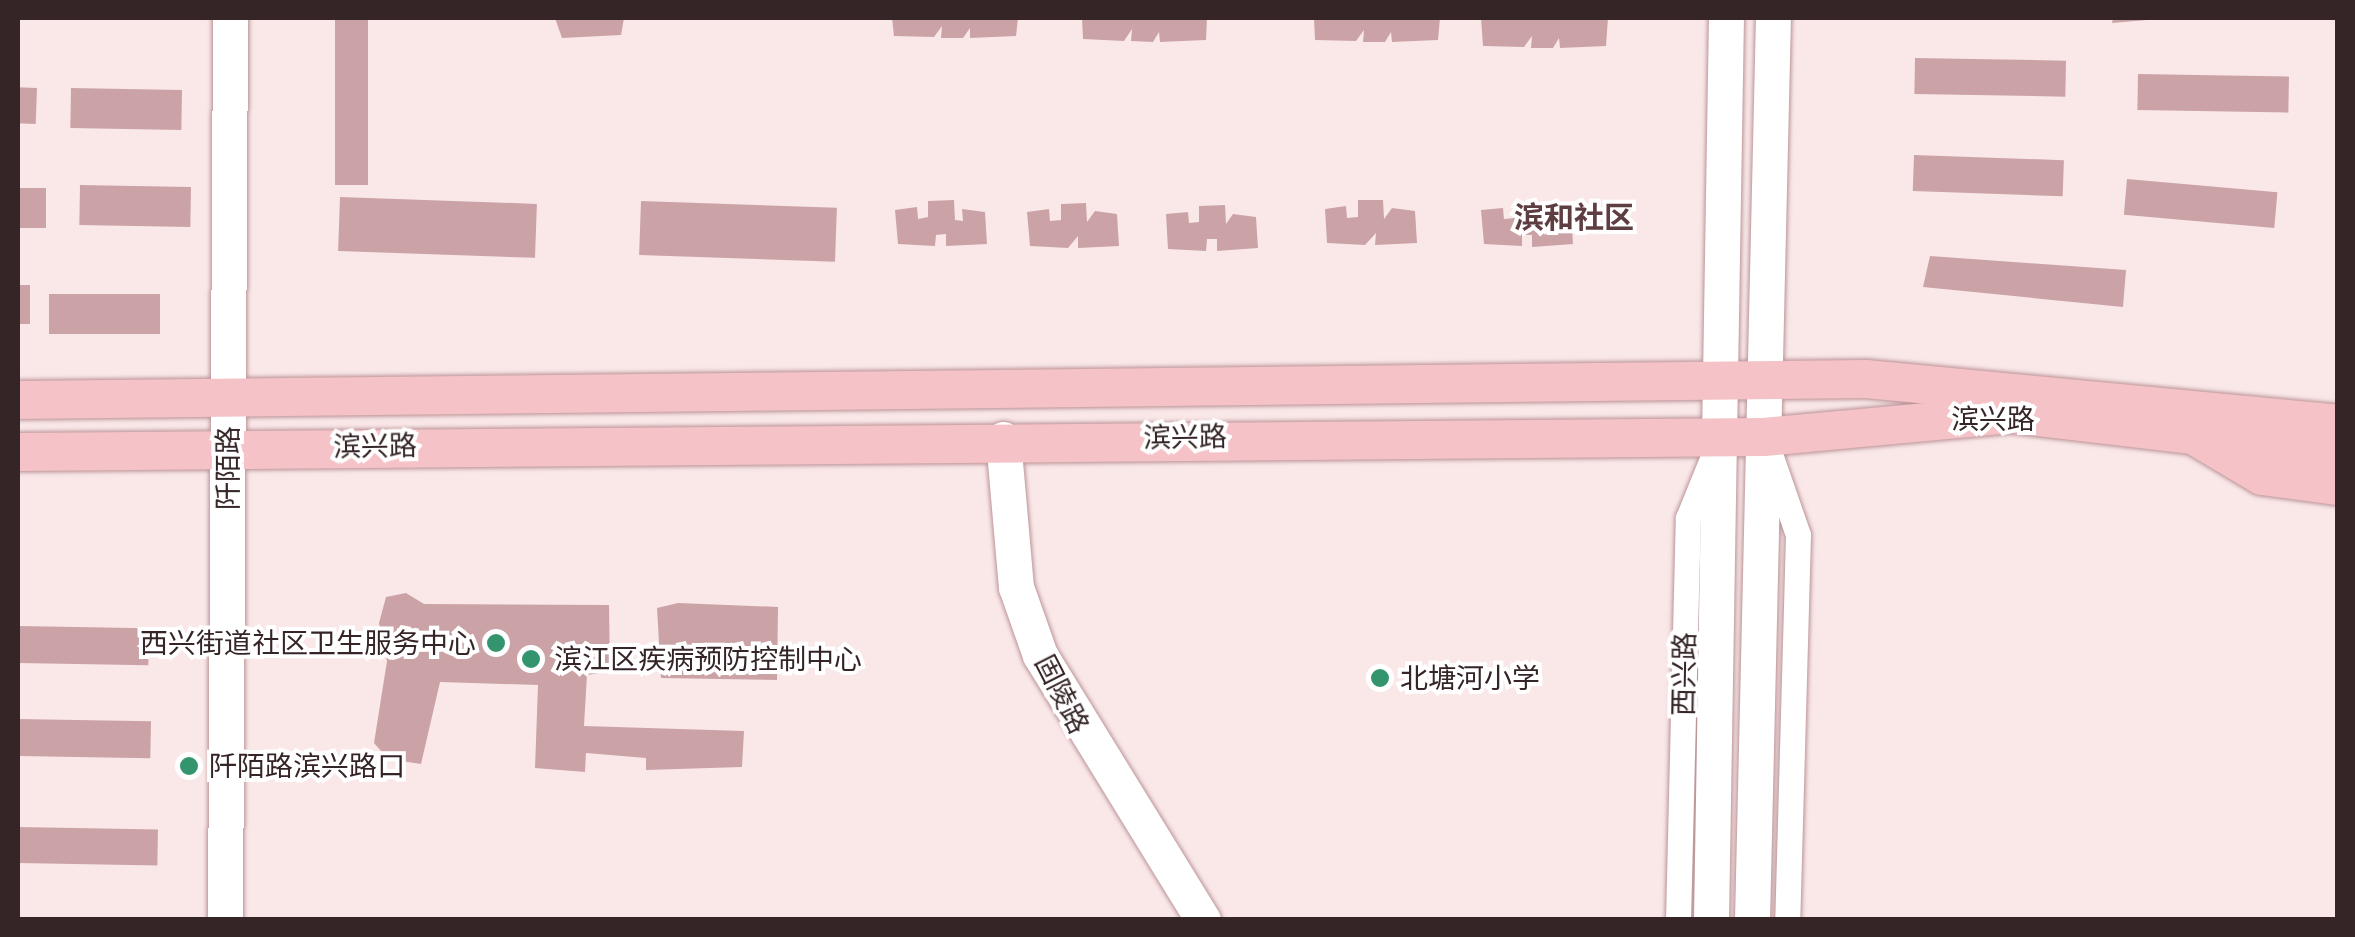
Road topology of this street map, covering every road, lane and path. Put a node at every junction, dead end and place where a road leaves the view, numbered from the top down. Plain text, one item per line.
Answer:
1 (230, 18) edge
2 (1726, 18) edge
3 (1773, 18) edge
4 (1719, 379) junction
5 (1766, 381) junction
6 (229, 396) junction
7 (18, 400) edge
8 (2338, 424) edge
9 (2193, 435) junction
10 (1722, 436) junction
11 (1764, 437) junction
12 (1003, 439) junction
13 (227, 448) junction
14 (2338, 449) edge
15 (18, 452) edge
16 (2338, 486) edge
17 (225, 920) edge
18 (1203, 920) edge
19 (1678, 920) edge
20 (1711, 920) edge
21 (1752, 920) edge
22 (1787, 920) edge

1 - 6 main road, 阡陌路
2 - 4 main road, 西兴路
3 - 5 main road
4 - 5 main road, 滨兴路
4 - 6 main road, 滨兴路
4 - 10 main road, 西兴路
5 - 8 main road, 滨兴路
5 - 11 main road
6 - 7 main road, 滨兴路
6 - 13 main road, 阡陌路
9 - 11 main road, 滨兴路
9 - 14 main road
9 - 16 main road, 滨兴路
10 - 11 main road, 滨兴路
10 - 12 main road, 滨兴路
10 - 19 street, 西兴路
10 - 20 main road, 西兴路
11 - 21 main road
11 - 22 street
12 - 13 main road, 滨兴路
12 - 18 main road, 固陵路
13 - 15 main road, 滨兴路
13 - 17 main road, 阡陌路

